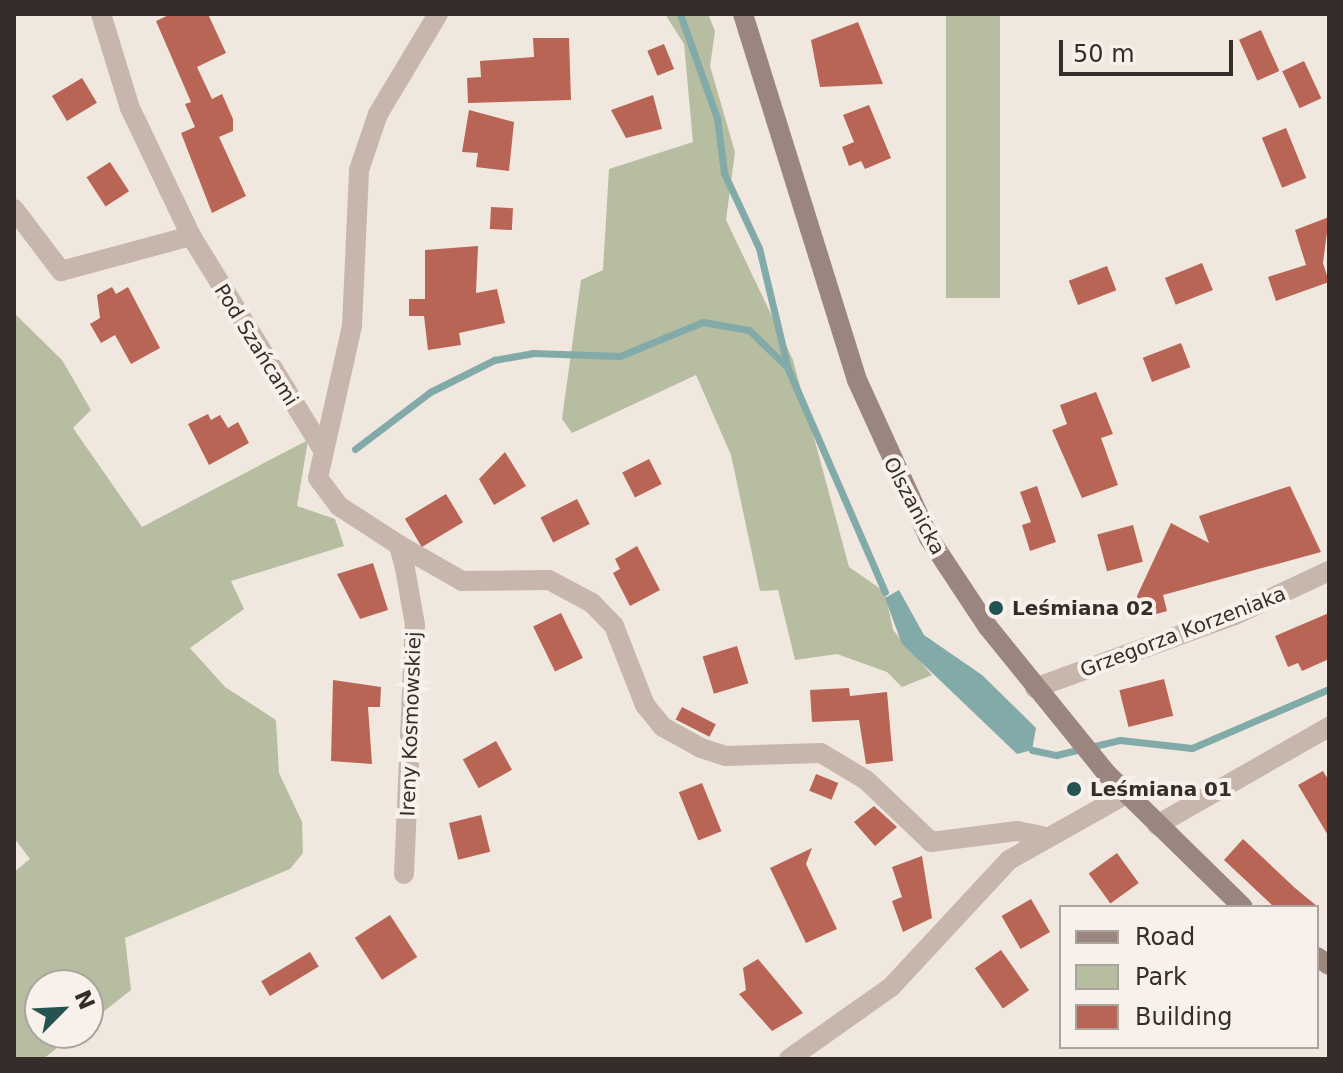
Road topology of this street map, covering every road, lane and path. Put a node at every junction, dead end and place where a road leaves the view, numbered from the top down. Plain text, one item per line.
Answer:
1 (101, 14) edge
2 (438, 14) edge
3 (743, 14) edge
4 (14, 209) edge
5 (191, 236) junction
6 (324, 451) junction
7 (399, 545) junction
8 (1329, 571) edge
9 (1035, 688) junction
10 (1329, 727) edge
11 (1126, 794) junction
12 (1157, 825) junction
13 (1042, 836) junction
14 (404, 874) dead end
15 (1241, 905) edge
16 (789, 1059) edge

1 - 5 street, Pod Szańcami
2 - 6 street
3 - 9 street, Olszanicka
4 - 5 street
5 - 6 street, Pod Szańcami
6 - 7 street
7 - 13 street
7 - 14 street, Ireny Kosmowskiej
8 - 9 street, Grzegorza Korzeniaka
9 - 11 street, Olszanicka
10 - 12 street
11 - 12 street, Olszanicka
11 - 13 street
12 - 15 street, Olszanicka
13 - 16 street

